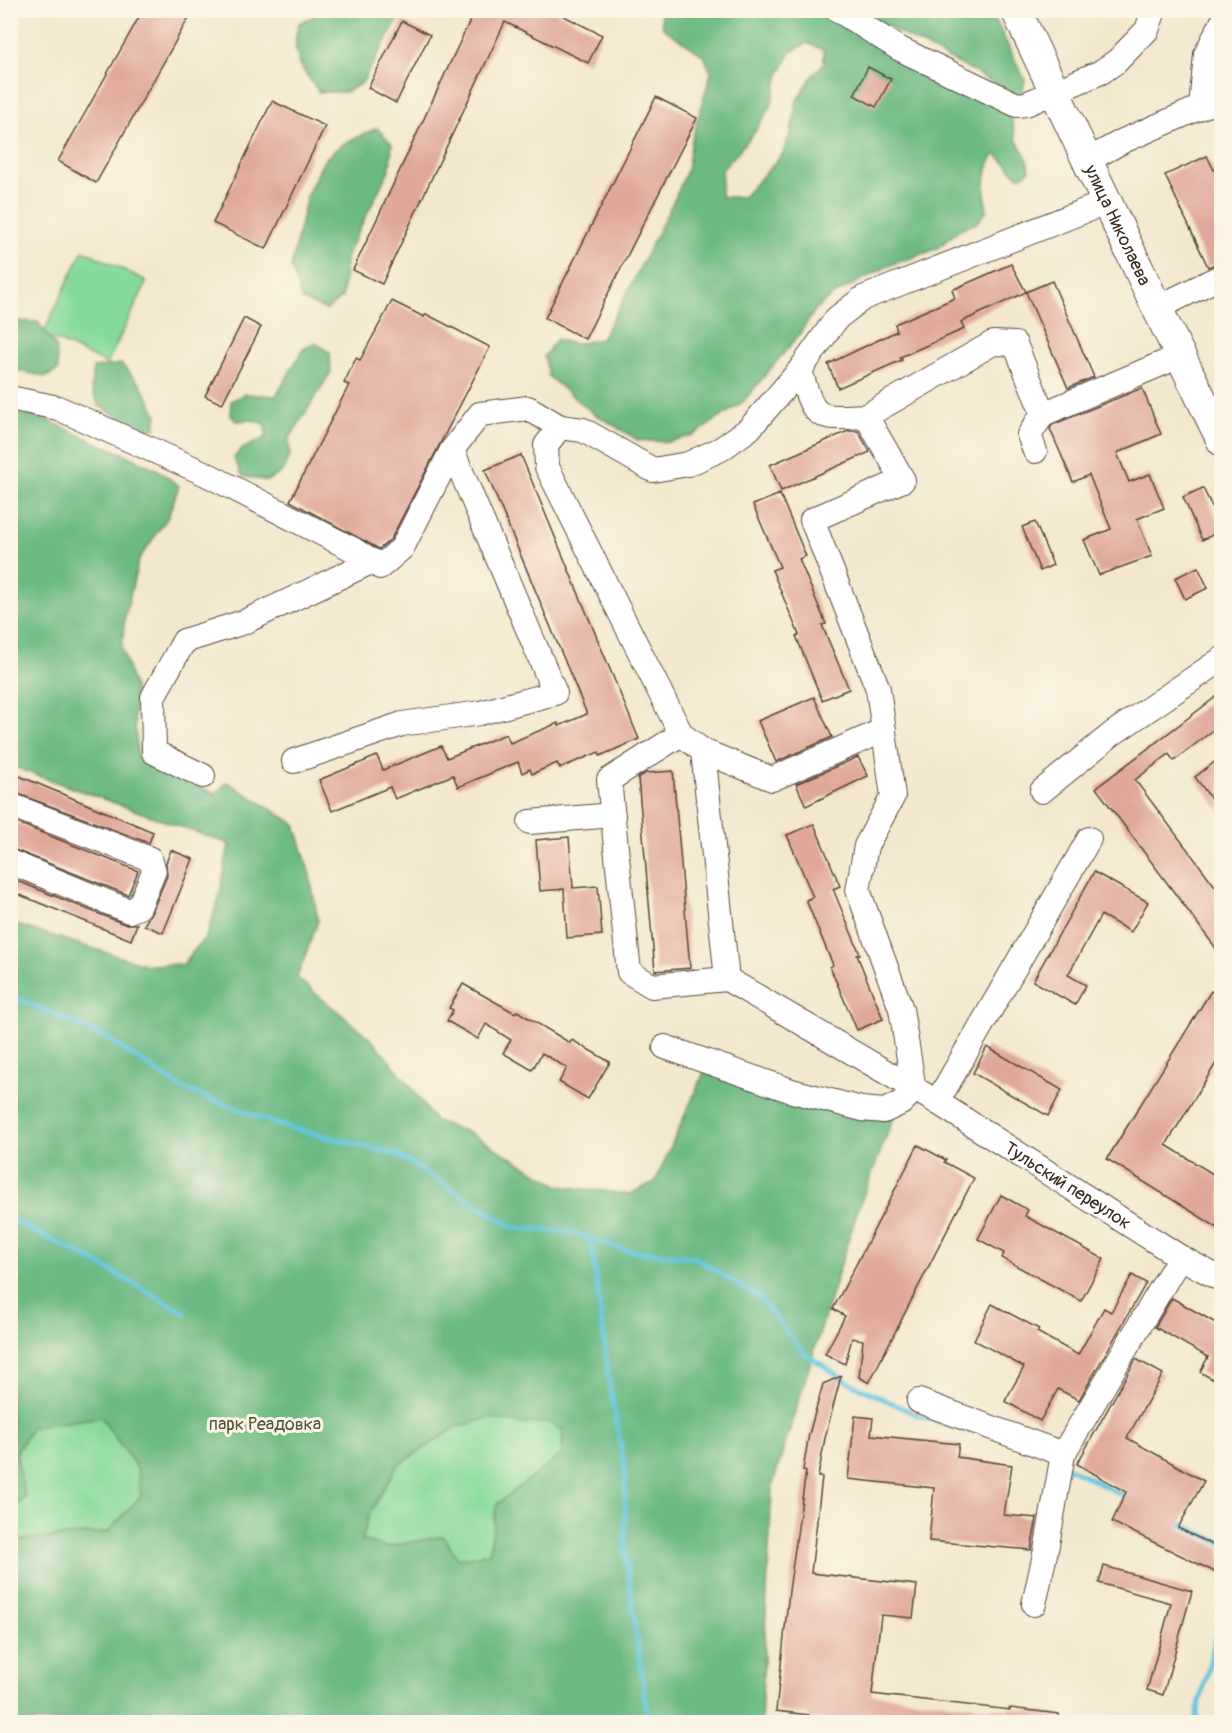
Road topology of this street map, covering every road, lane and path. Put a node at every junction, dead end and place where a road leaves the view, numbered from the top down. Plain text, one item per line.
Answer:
1 (838, 10) edge
2 (1017, 10) edge
3 (1154, 10) edge
4 (1221, 23) edge
5 (1055, 92) junction
6 (1211, 102) edge
7 (1088, 160) junction
8 (1107, 202) junction
9 (1221, 276) edge
10 (1157, 308) junction
11 (1180, 356) junction
12 (800, 370) junction
13 (10, 398) edge
14 (1043, 414) junction
15 (866, 416) junction
16 (560, 428) junction
17 (1221, 438) edge
18 (452, 450) junction
19 (1035, 451) dead end
20 (373, 561) junction
21 (1221, 659) edge
22 (884, 730) junction
23 (681, 734) junction
24 (703, 751) junction
25 (294, 761) dead end
26 (203, 776) dead end
27 (1042, 790) dead end
28 (10, 806) edge
29 (613, 815) junction
30 (530, 822) dead end
31 (1089, 839) dead end
32 (10, 862) edge
33 (727, 979) junction
34 (665, 1047) dead end
35 (914, 1090) junction
36 (937, 1102) junction
37 (1180, 1257) junction
38 (1221, 1280) edge
39 (919, 1401) dead end
40 (1063, 1454) junction
41 (1034, 1604) dead end

1 - 5 street
2 - 5 main road, улица Николаева
3 - 5 street
4 - 6 street
5 - 7 main road, улица Николаева
6 - 7 street
7 - 8 main road, улица Николаева
8 - 10 main road, улица Николаева
8 - 12 street
9 - 10 street
10 - 11 main road, улица Николаева
11 - 14 street
11 - 17 main road, улица Николаева
12 - 15 street
12 - 16 street
13 - 20 street
14 - 15 street
14 - 19 street
15 - 22 street
16 - 18 street
16 - 23 street
18 - 20 street
18 - 25 street
20 - 26 street
21 - 27 street
22 - 24 street
22 - 35 street
23 - 24 street
23 - 29 street
24 - 33 street
28 - 32 street
29 - 30 street
29 - 33 street
31 - 36 street
33 - 35 street, Тульский переулок
34 - 35 street
35 - 36 street, Тульский переулок
36 - 37 street, Тульский переулок
37 - 38 street, Тульский переулок
37 - 40 street
39 - 40 street
40 - 41 street

